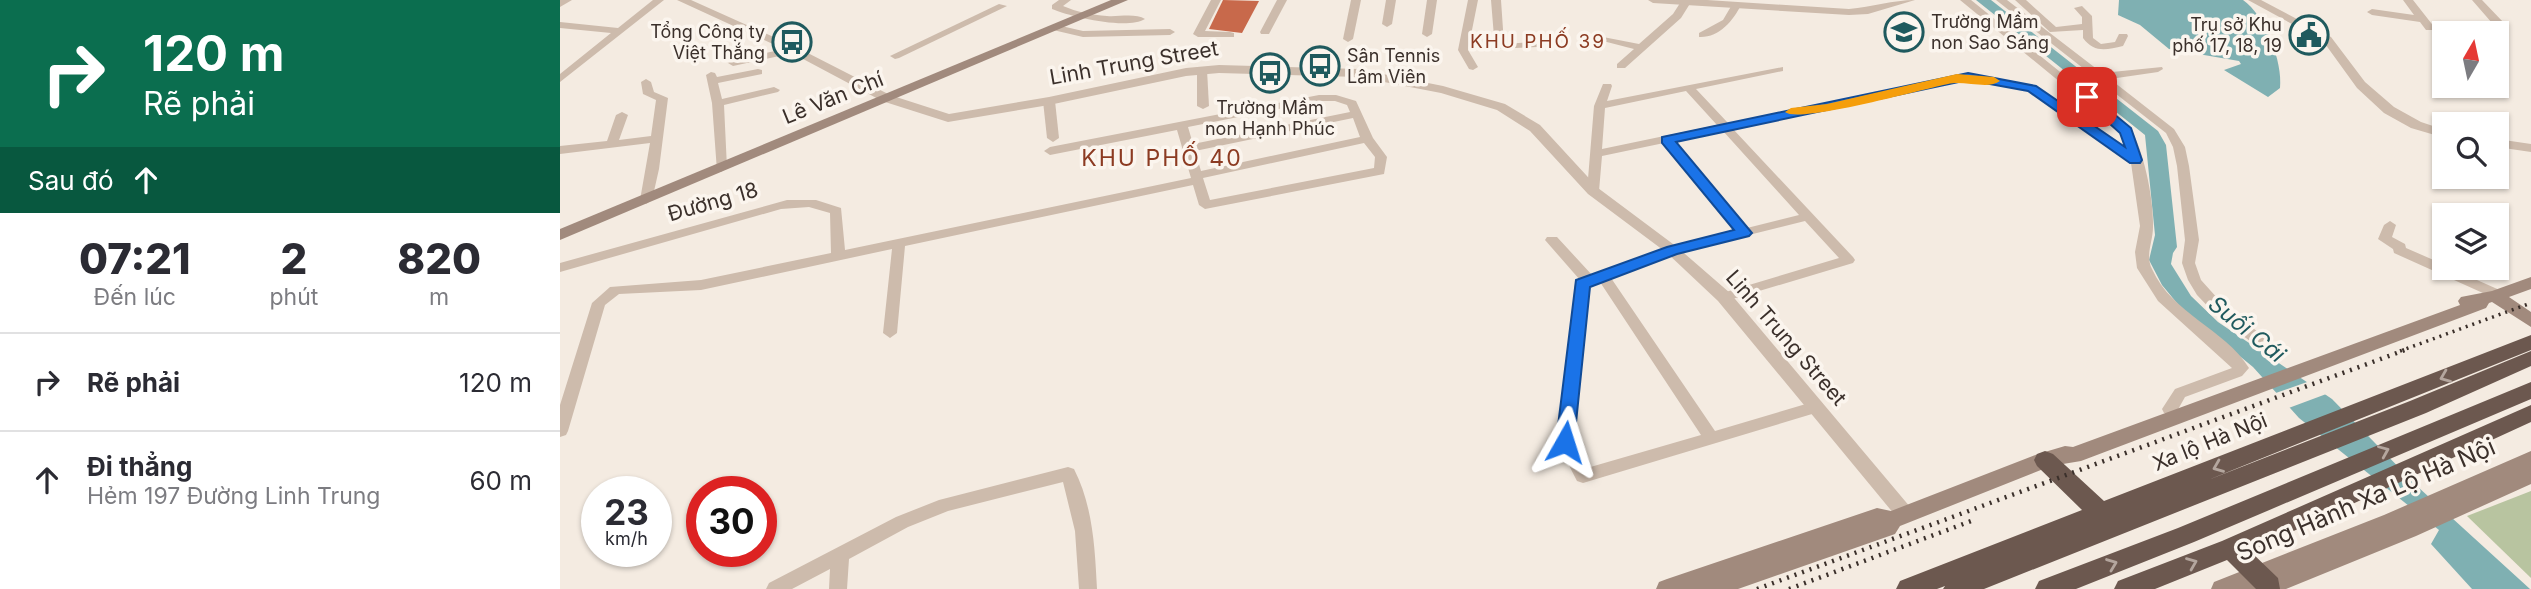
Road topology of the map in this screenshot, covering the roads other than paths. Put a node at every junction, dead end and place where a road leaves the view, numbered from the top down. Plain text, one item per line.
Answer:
1 (567, 0) edge
2 (659, 0) edge
3 (682, 0) edge
4 (1066, 0) edge
5 (1122, 0) edge
6 (1216, 0) edge
7 (1282, 0) edge
8 (1356, 0) edge
9 (1391, 0) edge
10 (1432, 0) edge
11 (1473, 0) edge
12 (1496, 0) edge
13 (1653, 0) edge
14 (1910, 0) edge
15 (1965, 0) edge
16 (2001, 0) edge
17 (2020, 0) edge
18 (2253, 0) edge
19 (2408, 0) edge
20 (2477, 0) edge
21 (1686, 2) junction
22 (560, 4) edge
23 (1737, 5) junction
24 (1002, 6) dead end
25 (2079, 8) dead end
26 (2372, 12) dead end
27 (1084, 17) junction
28 (1140, 19) dead end
29 (2496, 21) edge
30 (1387, 24) dead end
31 (560, 25) edge
32 (2087, 26) junction
33 (1057, 28) junction
34 (620, 31) junction
35 (1170, 32) dead end
36 (1265, 32) dead end
37 (1427, 34) dead end
38 (1230, 35) dead end
39 (1703, 35) dead end
40 (2123, 36) dead end
41 (1348, 38) dead end
42 (1607, 39) dead end
43 (1532, 45) dead end
44 (1642, 48) junction
45 (794, 50) junction
46 (895, 56) dead end
47 (733, 62) dead end
48 (1621, 66) dead end
49 (1473, 67) dead end
50 (1779, 69) dead end
51 (2158, 69) dead end
52 (1202, 70) junction
53 (758, 72) dead end
54 (2100, 77) junction
55 (560, 79) edge
56 (646, 82) dead end
57 (1607, 86) dead end
58 (1690, 89) junction
59 (774, 90) dead end
60 (886, 98) junction
61 (1049, 101) junction
62 (718, 103) junction
63 (1203, 106) dead end
64 (1600, 106) junction
65 (1357, 114) junction
66 (622, 115) dead end
67 (1181, 125) junction
68 (1725, 128) junction
69 (2432, 130) edge
70 (1053, 138) dead end
71 (657, 139) junction
72 (1367, 139) junction
73 (1667, 140) junction
74 (611, 145) junction
75 (2509, 145) edge
76 (2531, 148) edge
77 (1188, 149) junction
78 (560, 150) edge
79 (1050, 151) dead end
80 (1596, 154) junction
81 (2135, 160) junction
82 (721, 168) junction
83 (1197, 178) junction
84 (1592, 191) junction
85 (646, 200) junction
86 (1807, 217) junction
87 (2390, 225) dead end
88 (1744, 233) junction
89 (560, 235) edge
90 (1552, 240) dead end
91 (899, 242) junction
92 (1672, 250) junction
93 (838, 254) junction
94 (560, 268) edge
95 (1596, 279) junction
96 (2531, 283) edge
97 (1724, 297) junction
98 (2491, 297) junction
99 (2531, 321) edge
100 (890, 333) dead end
101 (2531, 342) edge
102 (2271, 349) dead end
103 (2531, 358) edge
104 (2238, 389) junction
105 (2531, 390) edge
106 (2410, 401) junction
107 (1816, 407) junction
108 (2170, 409) junction
109 (2531, 413) edge
110 (560, 431) edge
111 (1711, 437) junction
112 (2055, 457) junction
113 (2523, 470) edge
114 (1899, 517) junction
115 (2108, 520) junction
116 (2231, 548) junction
117 (840, 556) junction
118 (2262, 583) edge
119 (775, 589) edge
120 (838, 589) edge
121 (1088, 589) edge
122 (1667, 589) edge
123 (1710, 589) edge
124 (1909, 589) edge
125 (1956, 589) edge
126 (2048, 589) edge
127 (2127, 589) edge
128 (2222, 589) edge

1 - 22 street
2 - 34 street
3 - 45 street, Linh Trung Street
4 - 27 street
5 - 27 main road, Lê Văn Chí
6 - 38 street
7 - 36 street
8 - 41 street
9 - 30 street
10 - 37 street
11 - 49 street
12 - 43 street
13 - 21 street
14 - 23 street
15 - 81 street
16 - 54 street
17 - 32 street
18 - 69 street
19 - 26 street
20 - 29 street
21 - 23 street
21 - 44 street
23 - 39 street
24 - 46 street
25 - 32 street
27 - 28 street
27 - 33 main road, Lê Văn Chí
31 - 34 street
32 - 40 street
33 - 35 street
33 - 60 main road, Lê Văn Chí
34 - 55 street
42 - 44 street
44 - 48 street
45 - 47 street
45 - 60 street, Linh Trung Street
50 - 58 street
51 - 54 street
52 - 61 street, Linh Trung Street
52 - 63 street
52 - 84 street, Linh Trung Street
53 - 62 street
54 - 102 street
56 - 71 street
57 - 64 street
58 - 64 street
58 - 68 street
59 - 62 street
60 - 61 street, Linh Trung Street
60 - 82 main road, Lê Văn Chí
61 - 70 street
62 - 82 street
64 - 80 street
65 - 67 street
65 - 72 street
65 - 77 street
66 - 74 street
67 - 77 street
67 - 79 street
68 - 73 street
68 - 81 street
68 - 86 street
71 - 74 street
71 - 85 street
72 - 83 street
72 - 83 street
73 - 80 street
73 - 88 street
74 - 78 street
75 - 76 street
77 - 83 street
80 - 84 street
81 - 108 street
82 - 85 main road, Lê Văn Chí
83 - 91 street
84 - 92 street, Linh Trung Street
85 - 89 main road, Lê Văn Chí
86 - 88 street
86 - 97 street
87 - 98 street
88 - 92 street
90 - 95 street
91 - 93 street
91 - 100 street
92 - 95 street
92 - 97 street, Linh Trung Street
93 - 94 street, Đường 18
93 - 110 street
95 - 111 street
95 - 111 street
96 - 98 main road
97 - 107 street, Linh Trung Street
98 - 99 main road
98 - 104 main road
101 -> 106 highway, Xa lộ Hà Nội
103 - 106 highway, Xa lộ Hà Nội
104 - 108 main road
104 - 112 main road
126 -> 105 highway
106 -> 115 highway, Xa lộ Hà Nội
107 - 111 street
107 - 114 street, Linh Trung Street
108 - 112 main road
109 - 116 highway
112 - 114 main road
112 - 115 highway
113 - 118 main road, Song Hành Xa Lộ Hà Nội
114 - 122 main road
114 - 123 main road
115 - 124 highway, Xa lộ Hà Nội
115 - 125 highway, Xa lộ Hà Nội
116 - 118 highway
127 -> 116 highway
117 - 119 street
117 - 120 street
117 - 121 street
118 - 128 main road, Song Hành Xa Lộ Hà Nội

